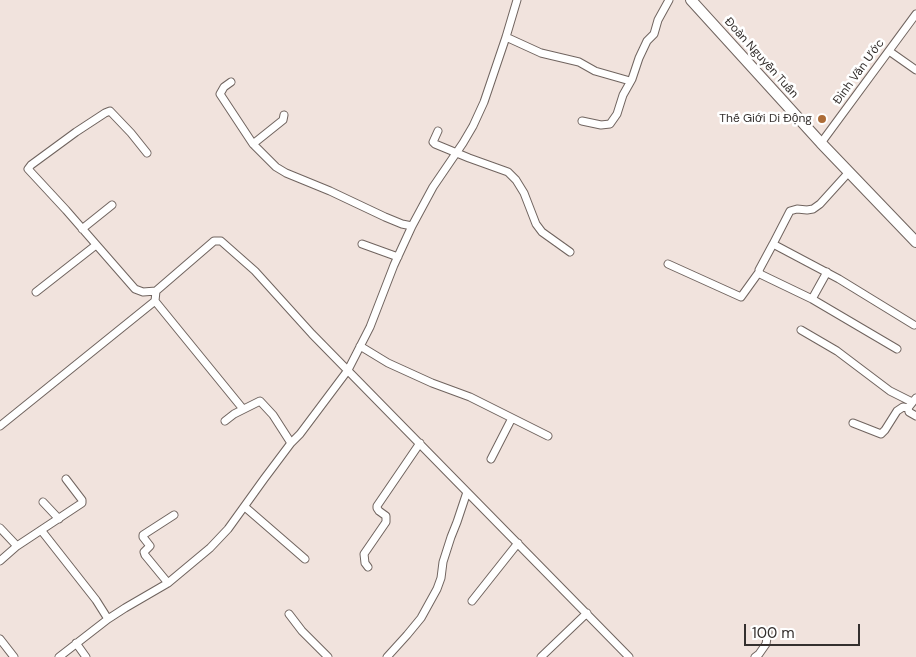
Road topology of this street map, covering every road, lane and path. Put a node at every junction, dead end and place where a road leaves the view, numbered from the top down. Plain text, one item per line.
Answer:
1 (517, 0) edge
2 (669, 0) edge
3 (691, 0) edge
4 (916, 14) edge
5 (506, 37) junction
6 (889, 51) junction
7 (916, 70) edge
8 (630, 81) junction
9 (232, 82) dead end
10 (284, 115) dead end
11 (582, 121) dead end
12 (438, 131) dead end
13 (821, 143) junction
14 (253, 144) junction
15 (147, 153) dead end
16 (457, 153) junction
17 (849, 172) junction
18 (112, 205) dead end
19 (412, 226) junction
20 (82, 229) junction
21 (916, 242) edge
22 (362, 244) dead end
23 (773, 244) junction
24 (96, 245) junction
25 (570, 252) dead end
26 (398, 257) junction
27 (668, 264) dead end
28 (759, 272) junction
29 (826, 272) junction
30 (156, 291) junction
31 (36, 292) dead end
32 (812, 299) junction
33 (155, 301) junction
34 (914, 325) dead end
35 (801, 330) dead end
36 (360, 346) junction
37 (897, 349) dead end
38 (348, 370) junction
39 (912, 403) edge
40 (243, 409) junction
41 (916, 416) edge
42 (512, 418) junction
43 (225, 421) dead end
44 (853, 423) dead end
45 (0, 426) edge
46 (548, 436) dead end
47 (291, 443) junction
48 (420, 443) junction
49 (491, 459) dead end
50 (66, 479) dead end
51 (467, 492) junction
52 (43, 502) dead end
53 (245, 507) junction
54 (174, 515) dead end
55 (59, 519) junction
56 (0, 528) edge
57 (41, 530) junction
58 (518, 543) junction
59 (17, 546) junction
60 (304, 559) dead end
61 (0, 561) edge
62 (368, 567) dead end
63 (168, 583) junction
64 (472, 601) dead end
65 (587, 613) junction
66 (288, 614) dead end
67 (108, 619) junction
68 (768, 632) dead end
69 (0, 639) edge
70 (76, 643) junction
71 (14, 657) edge
72 (59, 657) edge
73 (86, 657) edge
74 (328, 657) edge
75 (387, 657) edge
76 (541, 657) edge
77 (629, 657) edge
78 (755, 657) edge

1 - 5 street
2 - 8 street
3 - 13 main road, Đoàn Nguyễn Tuấn
4 - 6 street, Đinh Văn Ước
5 - 8 street
5 - 16 street
6 - 7 street
6 - 13 street, Đinh Văn Ước
8 - 11 street
9 - 14 street
10 - 14 street
12 - 16 street
13 - 17 main road, Đoàn Nguyễn Tuấn
14 - 19 street
15 - 20 street
16 - 19 street
16 - 25 street
17 - 21 main road, Đoàn Nguyễn Tuấn
17 - 23 street
18 - 20 street
19 - 26 street
20 - 24 street
22 - 26 street
23 - 28 street
23 - 29 street
24 - 30 street
24 - 31 street
26 - 36 street
27 - 28 street
28 - 32 street
29 - 32 street
29 - 34 street
30 - 33 street
30 - 38 street
32 - 37 street
33 - 40 street
33 - 45 street
35 - 39 street
36 - 38 street
36 - 42 street
38 - 47 street
38 - 48 street
39 - 41 street
39 - 44 street
40 - 43 street
40 - 47 street
42 - 46 street
42 - 49 street
47 - 53 street
48 - 51 street
48 - 62 street
50 - 55 street
51 - 58 street
51 - 75 street
52 - 55 street
53 - 60 street
53 - 63 street
54 - 63 street
55 - 57 street
56 - 59 street
57 - 59 street
57 - 67 street
58 - 64 street
58 - 65 street
59 - 61 street
63 - 67 street
65 - 76 street
65 - 77 street
66 - 74 street
67 - 70 street
68 - 78 street
69 - 71 street
70 - 72 street
70 - 73 street

